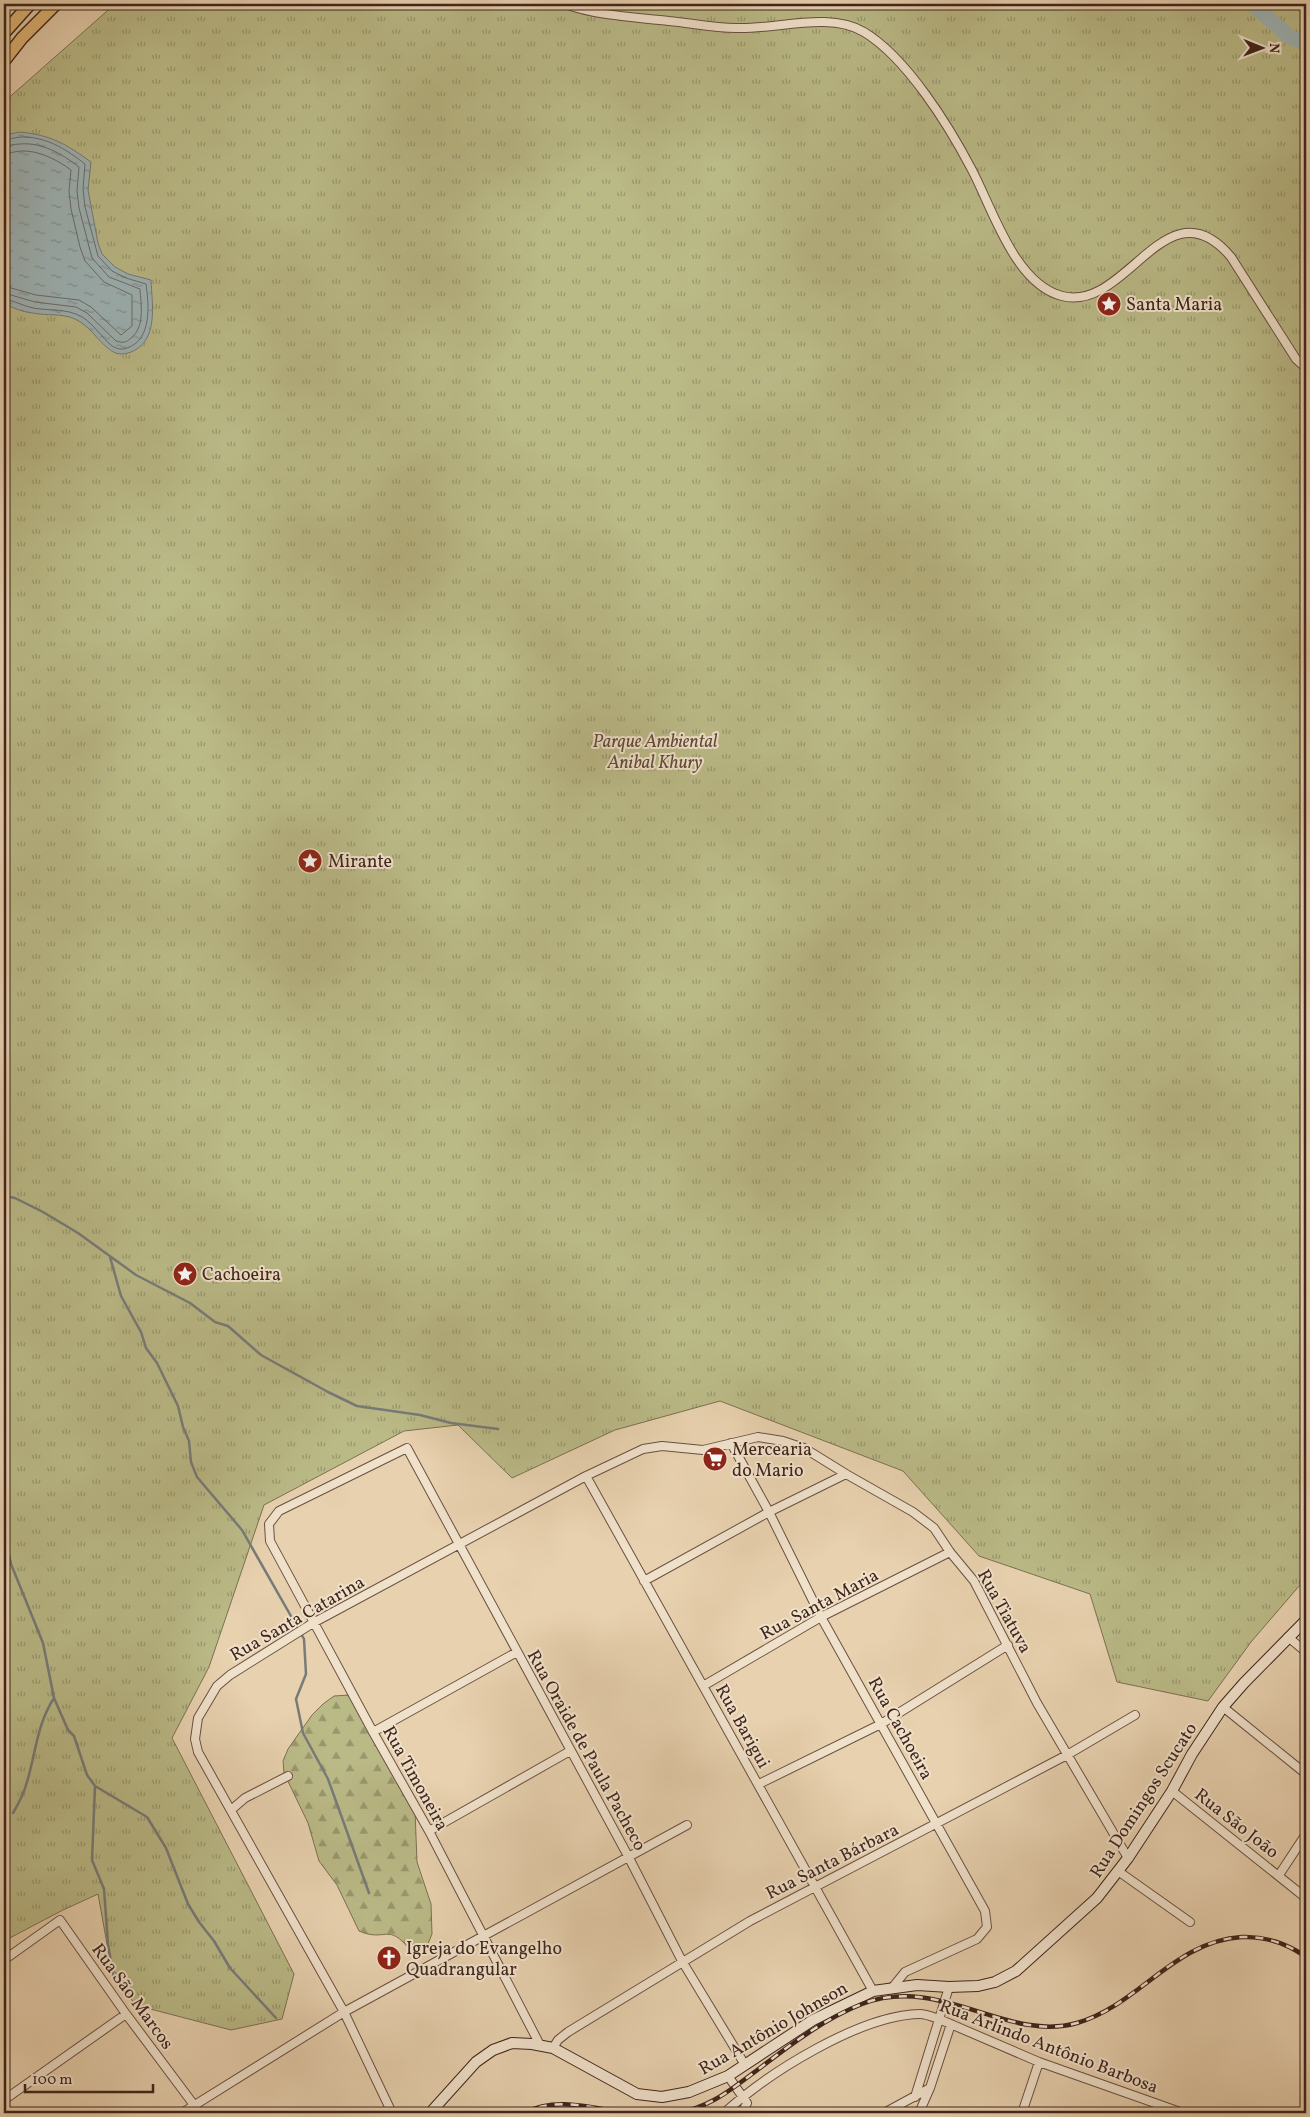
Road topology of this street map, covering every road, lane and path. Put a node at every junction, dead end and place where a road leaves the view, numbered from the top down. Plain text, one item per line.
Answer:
1 (30, 4) edge
2 (56, 4) edge
3 (565, 4) edge
4 (4, 33) edge
5 (4, 61) edge
6 (1306, 368) edge
7 (731, 1444) junction
8 (846, 1474) junction
9 (586, 1476) junction
10 (768, 1512) junction
11 (269, 1524) joint
12 (459, 1545) junction
13 (950, 1552) junction
14 (644, 1581) junction
15 (821, 1618) junction
16 (1306, 1620) edge
17 (313, 1623) junction
18 (1288, 1637) junction
19 (1008, 1645) junction
20 (517, 1652) junction
21 (1306, 1652) edge
22 (703, 1686) junction
23 (1224, 1707) junction
24 (1135, 1715) dead end
25 (880, 1724) junction
26 (373, 1732) junction
27 (570, 1751) junction
28 (1067, 1755) junction
29 (1306, 1774) edge
30 (288, 1776) dead end
31 (759, 1784) junction
32 (1172, 1790) junction
33 (231, 1810) junction
34 (938, 1824) junction
35 (687, 1825) dead end
36 (429, 1831) junction
37 (1306, 1834) edge
38 (628, 1856) junction
39 (1128, 1858) junction
40 (1118, 1871) junction
41 (1279, 1875) junction
42 (816, 1887) junction
43 (1306, 1898) edge
44 (1190, 1922) dead end
45 (484, 1936) junction
46 (4, 1960) edge
47 (682, 1961) junction
48 (949, 1987) junction
49 (892, 1988) junction
50 (873, 1991) junction
51 (344, 2012) junction
52 (126, 2014) junction
53 (939, 2019) junction
54 (951, 2024) junction
55 (540, 2045) junction
56 (553, 2048) junction
57 (1039, 2062) junction
58 (745, 2065) junction
59 (728, 2076) junction
60 (930, 2088) junction
61 (744, 2097) junction
62 (914, 2097) junction
63 (4, 2100) edge
64 (194, 2104) junction
65 (182, 2113) edge
66 (200, 2113) edge
67 (392, 2113) edge
68 (430, 2113) edge
69 (724, 2113) edge
70 (742, 2113) edge
71 (888, 2113) edge
72 (919, 2113) edge
73 (1022, 2113) edge
74 (1183, 2113) edge

1 - 4 main road
2 - 5 main road
3 - 6 street
7 - 8 street, Rua Tiatuva
7 - 9 street, Rua Santa Catarina
7 - 10 street, Rua Cachoeira
8 - 10 street
8 - 13 street, Rua Tiatuva
9 - 12 street, Rua Santa Catarina
9 - 14 street, Rua Barigui
10 - 14 street
10 - 15 street, Rua Cachoeira
11 - 12 street, Rua Oraide de Paula Pacheco
11 - 17 street, Rua Timoneira
12 - 17 street, Rua Santa Catarina
12 - 20 street, Rua Oraide de Paula Pacheco
13 - 15 street, Rua Santa Maria
13 - 19 street, Rua Tiatuva
14 - 22 street, Rua Barigui
15 - 22 street, Rua Santa Maria
15 - 25 street, Rua Cachoeira
16 - 18 main road, Rua Domingos Scucato
17 - 26 street, Rua Timoneira
17 - 33 street, Rua Santa Catarina
18 - 21 street
18 - 23 main road, Rua Domingos Scucato
19 - 25 street
19 - 28 street, Rua Tiatuva
20 - 26 street
20 - 27 street, Rua Oraide de Paula Pacheco
22 - 31 street, Rua Barigui
23 - 29 street
23 - 32 main road, Rua Domingos Scucato
24 - 28 street, Rua Santa Bárbara
25 - 31 street
25 - 34 street, Rua Cachoeira
26 - 36 street, Rua Timoneira
27 - 36 street
27 - 38 street, Rua Oraide de Paula Pacheco
28 - 34 street, Rua Santa Bárbara
28 - 39 street, Rua Tiatuva
30 - 33 street
31 - 42 street, Rua Barigui
32 - 39 main road, Rua Domingos Scucato
32 - 41 street, Rua São João
33 - 51 street, Rua Santa Catarina
34 - 42 street, Rua Santa Bárbara
34 - 49 street, Rua Cachoeira
35 - 38 street
36 - 45 street, Rua Timoneira
37 - 41 street
38 - 45 street
38 - 47 street, Rua Oraide de Paula Pacheco
39 - 40 main road, Rua Domingos Scucato
40 - 44 street
40 - 48 main road, Rua Domingos Scucato
41 - 43 street, Rua São João
42 - 47 street, Rua Santa Bárbara
42 - 50 street, Rua Barigui
45 - 51 street
45 - 55 street, Rua Timoneira
46 - 52 street, Rua São Marcos
47 - 56 street, Rua Santa Bárbara
47 - 58 street, Rua Oraide de Paula Pacheco
48 - 49 main road, Rua Domingos Scucato
48 - 53 street
49 - 50 main road, Rua Domingos Scucato
50 - 58 main road, Rua Antônio Johnson
51 - 64 street
51 - 67 street, Rua Santa Catarina
52 - 63 street
52 - 64 street, Rua São Marcos
53 - 54 street, Rua Arlindo Antônio Barbosa
53 - 61 street, Rua Arlindo Antônio Barbosa
53 - 62 street
54 - 57 street, Rua Arlindo Antônio Barbosa
54 - 60 street
55 - 56 main road, Rua Antônio Johnson
55 - 68 main road, Rua Antônio Johnson
56 - 59 main road, Rua Antônio Johnson
57 - 73 street
57 - 74 street, Rua Arlindo Antônio Barbosa
58 - 59 main road, Rua Antônio Johnson
59 - 61 street
60 - 62 street
60 - 72 street
61 - 69 street, Rua Arlindo Antônio Barbosa
61 - 70 street
62 - 71 street
64 - 65 street
64 - 66 street, Rua São Marcos

